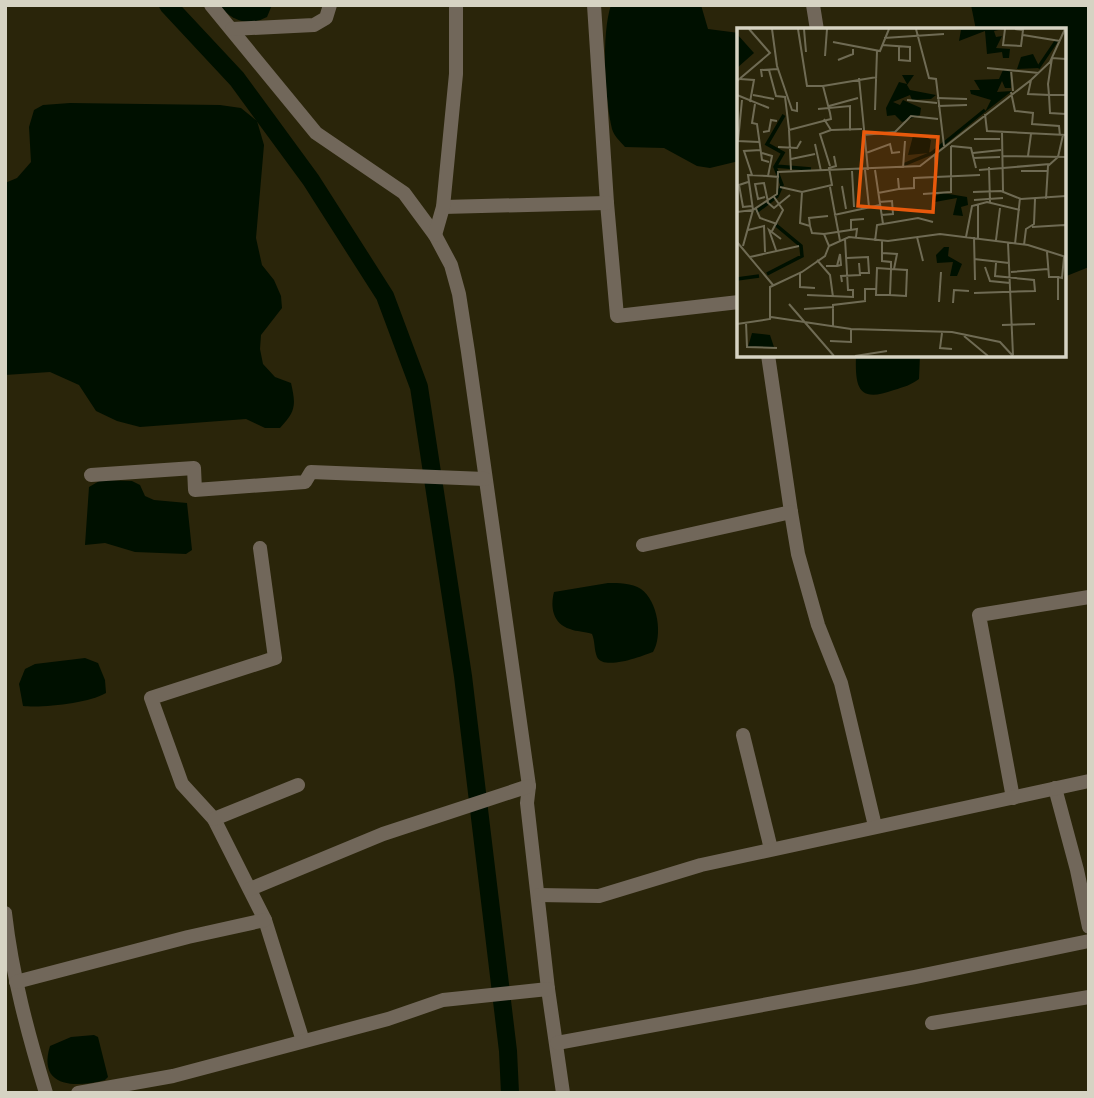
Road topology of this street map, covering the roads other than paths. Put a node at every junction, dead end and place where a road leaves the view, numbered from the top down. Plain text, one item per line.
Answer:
1 (211, 5) edge
2 (330, 5) edge
3 (456, 5) edge
4 (594, 5) edge
5 (813, 5) edge
6 (817, 28) edge
7 (232, 29) junction
8 (607, 203) junction
9 (443, 207) junction
10 (435, 235) junction
11 (737, 302) edge
12 (768, 357) edge
13 (91, 475) dead end
14 (485, 479) junction
15 (791, 512) junction
16 (643, 545) dead end
17 (260, 548) dead end
18 (1089, 597) edge
19 (743, 735) dead end
20 (1089, 781) edge
21 (298, 785) dead end
22 (528, 786) junction
23 (1055, 788) junction
24 (1013, 798) junction
25 (214, 819) junction
26 (875, 826) junction
27 (771, 849) junction
28 (250, 889) junction
29 (539, 895) junction
30 (5, 913) edge
31 (265, 920) junction
32 (1089, 927) edge
33 (1089, 941) edge
34 (16, 982) junction
35 (548, 989) junction
36 (1089, 997) edge
37 (932, 1023) dead end
38 (303, 1041) junction
39 (557, 1043) junction
40 (46, 1093) edge
41 (78, 1093) edge
42 (563, 1093) edge

1 - 7 street
2 - 7 street
3 - 9 street
4 - 8 street
5 - 6 street
7 - 10 street
8 - 9 street
8 - 11 street
9 - 10 street
10 - 14 street
12 - 15 street
13 - 14 street
14 - 22 street
15 - 16 street
15 - 26 street
17 - 25 street
18 - 24 street
19 - 27 street
20 - 23 street
21 - 25 street
22 - 28 street
22 - 29 street
23 - 24 street
23 - 32 street
24 - 26 street
25 - 28 street
26 - 27 street
27 - 29 street
28 - 31 street
29 - 35 street
30 - 34 street
31 - 34 street
31 - 38 street
33 - 39 street
34 - 40 street
35 - 38 street
35 - 39 street
36 - 37 street
38 - 41 street
39 - 42 street

